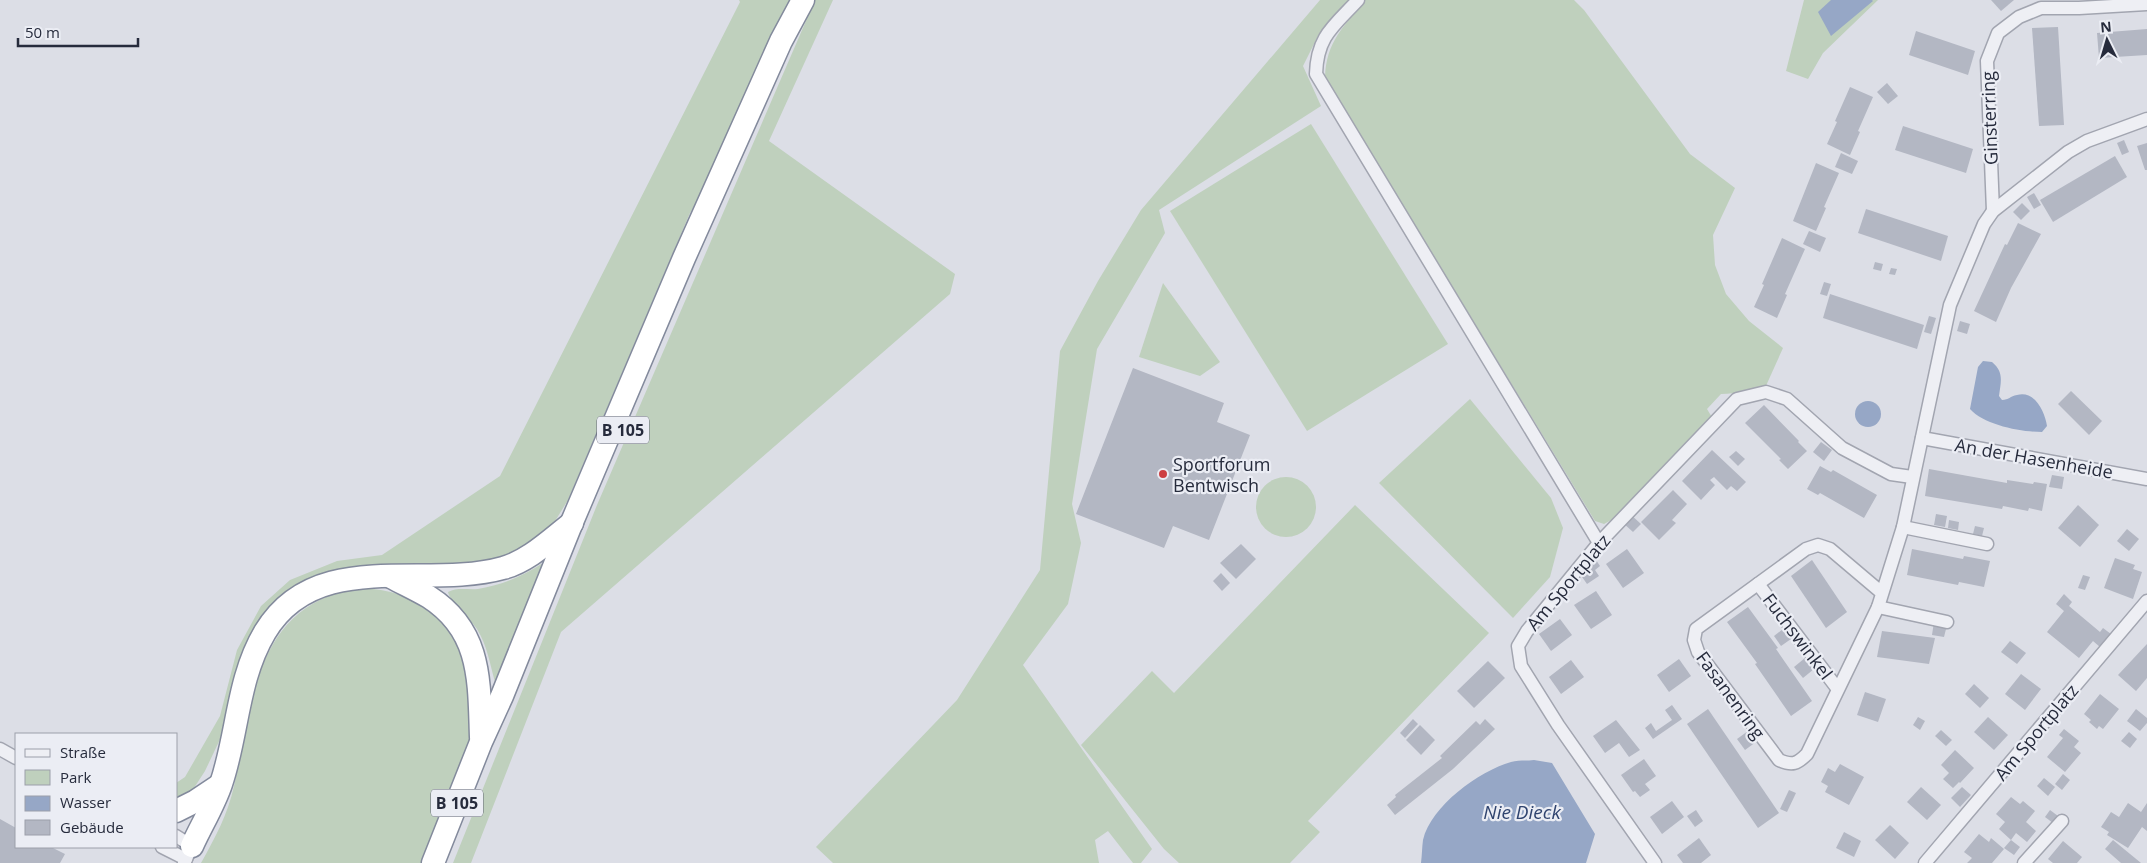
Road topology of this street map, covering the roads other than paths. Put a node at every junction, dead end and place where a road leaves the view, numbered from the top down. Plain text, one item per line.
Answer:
1 (804, 0) edge
2 (1358, 0) edge
3 (2147, 4) edge
4 (2147, 119) edge
5 (1993, 211) junction
6 (1922, 438) junction
7 (1912, 477) junction
8 (2147, 479) edge
9 (572, 522) junction
10 (1903, 527) junction
11 (1598, 543) junction
12 (1987, 544) dead end
13 (390, 576) junction
14 (1758, 584) junction
15 (1882, 592) junction
16 (2147, 601) edge
17 (1878, 606) junction
18 (1947, 622) dead end
19 (1837, 688) junction
20 (481, 742) junction
21 (0, 749) edge
22 (15, 757) edge
23 (221, 784) junction
24 (178, 810) edge
25 (2062, 821) dead end
26 (168, 848) edge
27 (185, 851) edge
28 (433, 863) edge
29 (448, 863) edge
30 (1655, 863) edge
31 (1925, 863) edge
32 (2024, 863) edge

1 - 9 highway, B 105
1 - 29 highway, B 105
2 - 11 street
3 - 5 street, Ginsterring
4 - 5 street
5 - 6 street
6 - 7 street, Fasanenring
6 - 8 street, An der Hasenheide
7 - 10 street, Fasanenring
7 - 11 street, Am Sportplatz
9 - 13 highway
9 - 20 highway, B 105
10 - 12 street
10 - 15 street, Fasanenring
11 - 30 street, Am Sportplatz
13 - 20 highway
13 - 23 highway
14 - 15 street, Fasanenring
14 - 19 street, Fuchswinkel
14 - 19 street, Fasanenring
15 - 17 street, Fasanenring
16 - 31 street, Am Sportplatz
17 - 18 street
17 - 19 street, Fasanenring
20 - 28 highway, B 105
21 - 22 street
23 - 24 highway
23 - 27 highway
25 - 32 street
26 - 27 street

